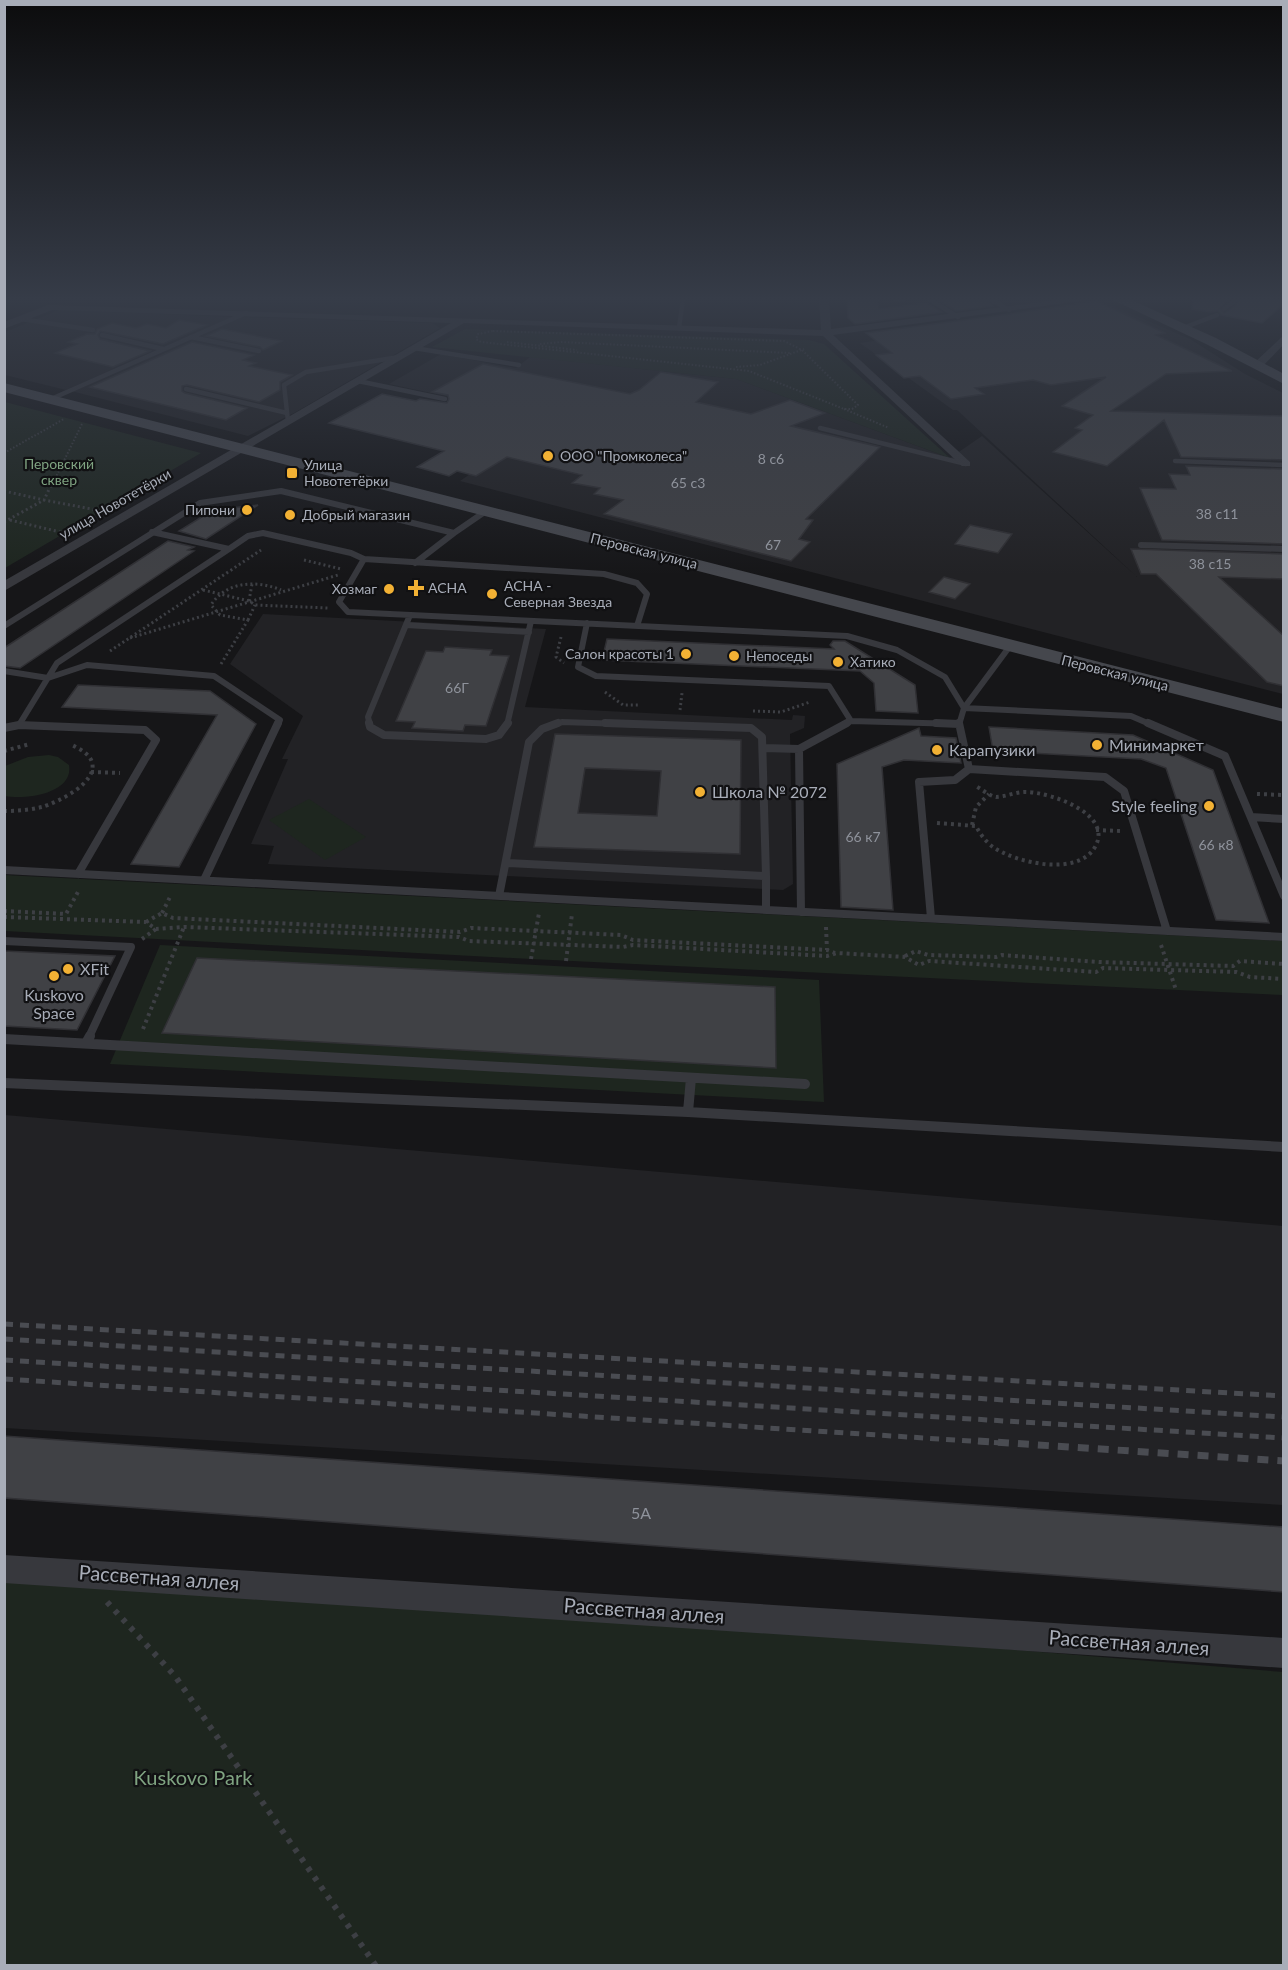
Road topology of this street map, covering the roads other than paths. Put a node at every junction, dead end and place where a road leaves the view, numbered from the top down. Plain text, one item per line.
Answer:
1 (19, 391) edge
2 (69, 391) edge
3 (193, 391) edge
4 (285, 391) edge
5 (339, 391) edge
6 (406, 391) edge
7 (888, 391) edge
8 (51, 399) junction
9 (445, 399) dead end
10 (288, 417) junction
11 (820, 428) dead end
12 (241, 447) junction
13 (1175, 461) dead end
14 (966, 464) joint
15 (1284, 465) edge
16 (486, 511) junction
17 (152, 532) junction
18 (454, 533) junction
19 (1141, 545) dead end
20 (229, 549) junction
21 (1284, 549) edge
22 (364, 560) junction
23 (415, 563) junction
24 (4, 587) edge
25 (410, 615) junction
26 (531, 621) junction
27 (587, 623) junction
28 (406, 625) junction
29 (4, 626) edge
30 (636, 626) junction
31 (530, 632) junction
32 (1010, 646) junction
33 (4, 671) edge
34 (48, 678) junction
35 (964, 708) junction
36 (1284, 716) edge
37 (851, 721) junction
38 (959, 724) junction
39 (19, 725) junction
40 (4, 728) edge
41 (764, 748) junction
42 (799, 749) junction
43 (969, 770) junction
44 (1251, 817) junction
45 (1284, 819) edge
46 (506, 863) junction
47 (4, 870) edge
48 (82, 874) junction
49 (766, 876) junction
50 (204, 880) junction
51 (1282, 891) edge
52 (499, 896) junction
53 (766, 910) junction
54 (801, 912) junction
55 (931, 918) junction
56 (1167, 931) junction
57 (1284, 937) edge
58 (4, 941) edge
59 (4, 1038) edge
60 (86, 1043) junction
61 (691, 1078) junction
62 (4, 1083) edge
63 (805, 1084) dead end
64 (688, 1112) junction
65 (1284, 1148) edge
66 (4, 1569) edge
67 (1284, 1653) edge

1 - 8 main road, Перовская улица
2 - 8 lane
3 - 10 lane
4 - 10 lane
5 - 10 street, улица Новотетёрки
6 - 9 lane
7 - 14 street
8 - 12 main road, Перовская улица
10 - 12 street, улица Новотетёрки
11 - 14 lane
12 - 16 main road, Перовская улица
12 - 24 street, улица Новотетёрки
13 - 15 lane
16 - 18 lane
16 - 32 main road, Перовская улица
17 - 18 lane
17 - 20 lane
17 - 29 lane
18 - 23 lane
19 - 21 lane
20 - 22 lane
20 - 34 lane
22 - 23 lane
22 - 25 lane
23 - 30 lane
25 - 26 lane
25 - 28 lane
26 - 27 lane
26 - 31 lane
27 - 30 lane
27 - 37 lane
28 - 31 lane
28 - 31 lane
30 - 35 lane
32 - 35 lane
32 - 36 main road, Перовская улица
33 - 34 lane
34 - 39 lane
34 - 50 lane
35 - 38 lane
35 - 44 lane
37 - 38 lane
37 - 42 lane
38 - 43 lane
39 - 40 lane
39 - 48 lane
41 - 42 lane
41 - 46 lane
41 - 49 lane
42 - 54 lane
43 - 55 lane
43 - 56 lane
44 - 45 lane
44 - 51 lane
46 - 49 lane
46 - 52 lane
47 - 48 lane
48 - 50 lane
49 - 53 lane
50 - 52 lane
52 - 53 lane
53 - 54 lane
54 - 55 lane
55 - 56 lane
56 - 57 lane
58 - 60 lane
59 - 60 lane
60 - 61 lane
61 - 63 lane
61 - 64 lane
62 - 64 lane
64 - 65 lane
66 - 67 street, Рассветная аллея

